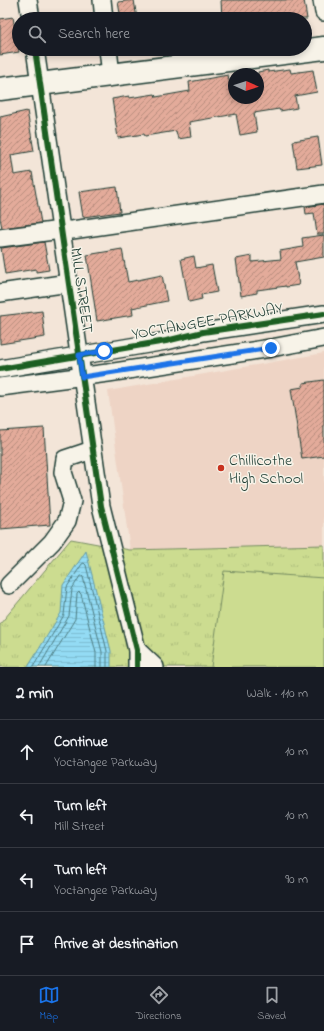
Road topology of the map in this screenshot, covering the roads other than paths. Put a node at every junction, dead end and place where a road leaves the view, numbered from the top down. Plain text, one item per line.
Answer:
1 (28, 0) edge
2 (102, 0) edge
3 (322, 0) edge
4 (30, 12) edge
5 (103, 12) edge
6 (324, 12) edge
7 (324, 48) edge
8 (312, 50) edge
9 (36, 56) edge
10 (109, 56) edge
11 (261, 56) edge
12 (111, 75) junction
13 (41, 84) junction
14 (0, 89) edge
15 (324, 194) edge
16 (61, 230) junction
17 (0, 238) edge
18 (68, 283) junction
19 (0, 294) edge
20 (324, 314) edge
21 (324, 338) edge
22 (79, 355) junction
23 (0, 369) edge
24 (82, 377) junction
25 (0, 387) edge
26 (92, 450) junction
27 (9, 585) dead end
28 (137, 650) junction
29 (138, 667) edge
30 (155, 667) edge

1 - 4 street
2 - 5 street
3 - 6 street
7 - 8 main road
9 - 13 street, MILL STREET
10 - 12 street
11 - 12 main road
12 - 13 main road
13 - 14 main road
13 - 16 street, MILL STREET
15 - 16 street
16 - 17 street
16 - 18 street, MILL STREET
18 - 19 street
18 - 22 street, MILL STREET
20 - 22 street, YOCTANGEE PARKWAY
21 - 24 street
22 - 23 street, YOCTANGEE PARKWAY
22 - 24 street, MILL STREET
24 - 25 street
24 - 26 street, MILL STREET
26 - 27 street
26 - 28 street, MILL STREET
28 - 29 street, MILL STREET
28 - 30 street

